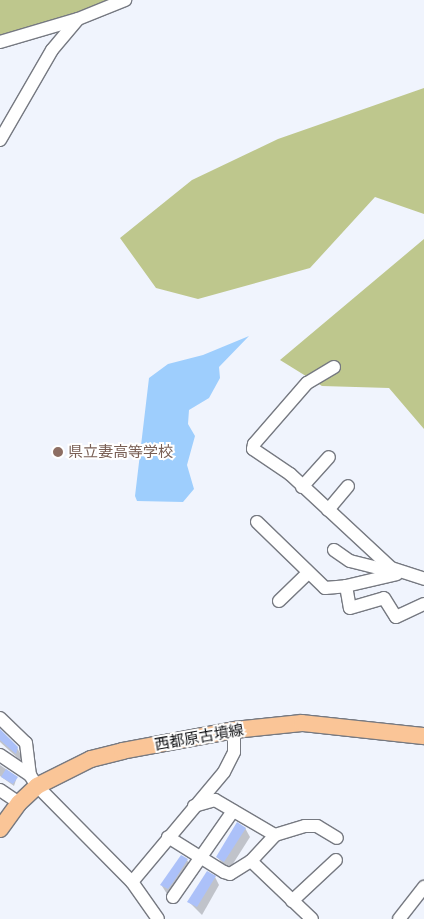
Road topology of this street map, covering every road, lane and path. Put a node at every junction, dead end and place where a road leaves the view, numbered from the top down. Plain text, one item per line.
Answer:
1 (125, 0) edge
2 (78, 19) junction
3 (0, 42) edge
4 (0, 140) edge
5 (334, 367) dead end
6 (329, 458) dead end
7 (348, 486) dead end
8 (302, 487) junction
9 (328, 510) junction
10 (257, 522) dead end
11 (334, 550) dead end
12 (396, 570) junction
13 (307, 574) junction
14 (424, 579) edge
15 (346, 586) junction
16 (279, 601) dead end
17 (424, 604) edge
18 (0, 718) edge
19 (234, 730) junction
20 (424, 736) edge
21 (0, 755) edge
22 (33, 781) junction
23 (0, 790) edge
24 (19, 803) junction
25 (194, 806) junction
26 (233, 811) junction
27 (0, 829) edge
28 (275, 834) junction
29 (168, 837) junction
30 (337, 838) dead end
31 (201, 858) junction
32 (251, 860) junction
33 (336, 860) dead end
34 (132, 882) junction
35 (424, 887) edge
36 (173, 897) dead end
37 (292, 901) junction
38 (158, 919) edge
39 (312, 919) edge
40 (399, 919) edge

1 - 2 street
2 - 3 street
2 - 4 street
5 - 8 street
6 - 8 street
7 - 9 street
8 - 9 street
9 - 12 street
10 - 13 street
11 - 12 street
12 - 14 street
12 - 15 street
13 - 15 street
13 - 16 street
15 - 17 street
18 - 22 street
19 - 20 main road, 西都原古墳線
19 - 22 main road, 西都原古墳線
19 - 25 street
21 - 22 street
22 - 24 main road, 西都原古墳線
22 - 34 street
23 - 24 street
24 - 27 main road, 西都原古墳線
25 - 26 street
25 - 29 street
26 - 28 street
26 - 31 street
28 - 30 street
28 - 32 street
29 - 31 street
29 - 34 street
31 - 32 street
31 - 36 street
32 - 37 street
33 - 37 street
34 - 38 street
35 - 40 street
37 - 39 street

